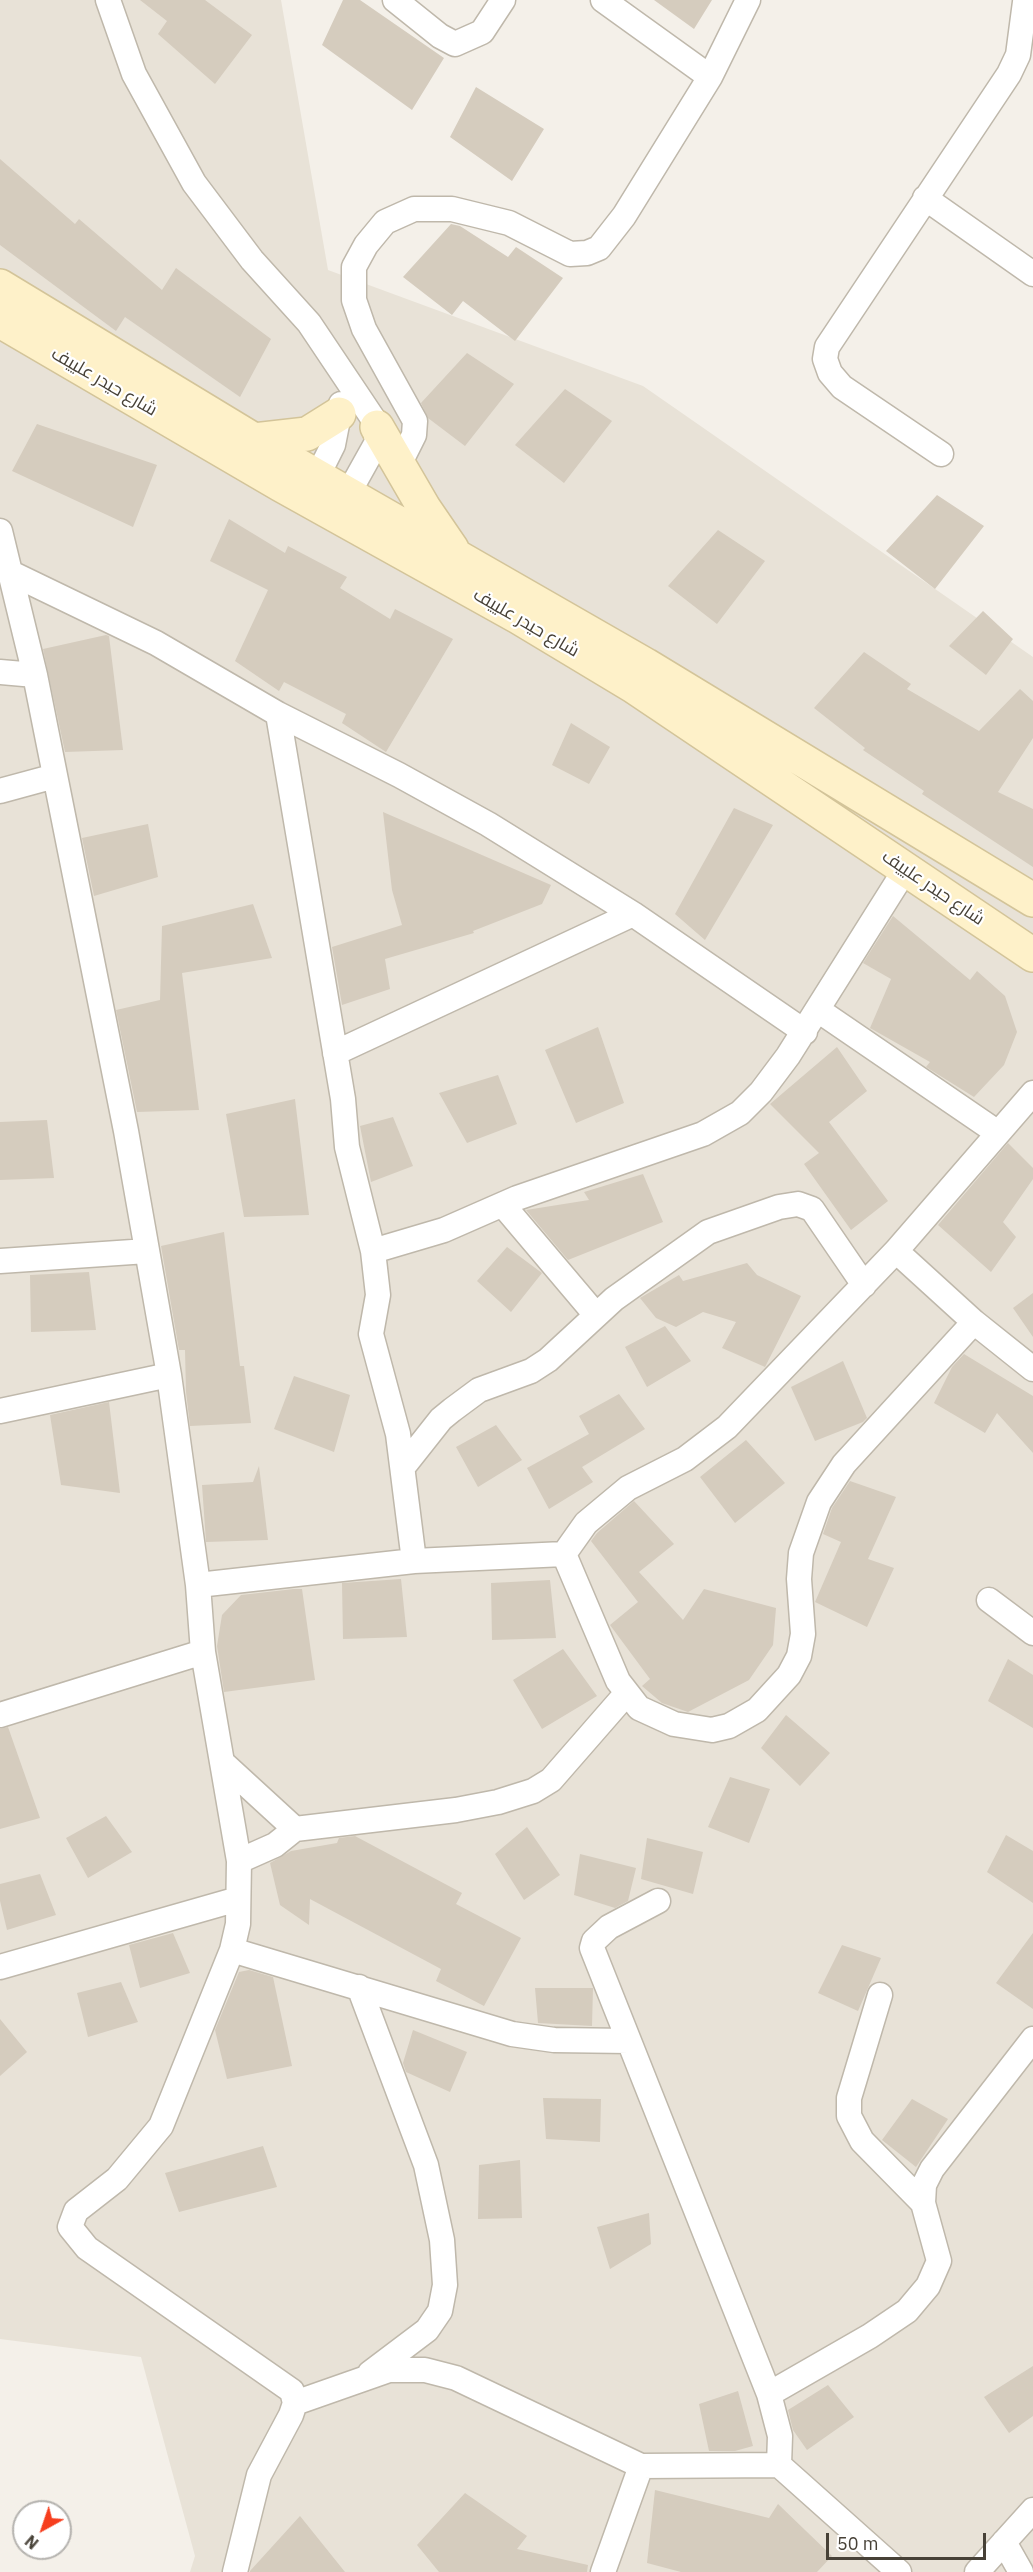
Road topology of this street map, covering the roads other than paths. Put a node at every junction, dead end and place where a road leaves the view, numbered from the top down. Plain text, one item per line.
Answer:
1 (108, 0) edge
2 (395, 0) edge
3 (503, 0) edge
4 (603, 0) edge
5 (748, 0) edge
6 (1027, 2) edge
7 (710, 77) junction
8 (925, 198) junction
9 (1033, 274) edge
10 (0, 286) edge
11 (0, 321) edge
12 (344, 378) junction
13 (339, 414) junction
14 (376, 427) junction
15 (254, 440) junction
16 (941, 454) dead end
17 (399, 465) junction
18 (317, 477) junction
19 (348, 494) junction
20 (0, 531) edge
21 (457, 555) junction
22 (9, 572) junction
23 (0, 672) edge
24 (35, 675) junction
25 (279, 714) junction
26 (55, 776) junction
27 (0, 790) edge
28 (905, 870) junction
29 (1033, 900) edge
30 (633, 914) junction
31 (1033, 955) edge
32 (818, 1010) junction
33 (805, 1032) junction
34 (335, 1053) junction
35 (1033, 1093) edge
36 (998, 1133) junction
37 (502, 1205) junction
38 (147, 1251) junction
39 (374, 1251) junction
40 (896, 1251) junction
41 (0, 1262) edge
42 (864, 1285) junction
43 (596, 1315) junction
44 (974, 1322) junction
45 (1033, 1369) edge
46 (169, 1375) junction
47 (0, 1411) edge
48 (403, 1467) junction
49 (564, 1554) junction
50 (414, 1561) junction
51 (198, 1585) junction
52 (989, 1600) dead end
53 (1033, 1633) edge
54 (203, 1652) junction
55 (626, 1694) junction
56 (0, 1715) edge
57 (223, 1763) junction
58 (295, 1829) junction
59 (239, 1862) junction
60 (237, 1899) junction
61 (658, 1901) dead end
62 (232, 1950) junction
63 (0, 1967) edge
64 (359, 1987) junction
65 (880, 1995) dead end
66 (1033, 2039) edge
67 (629, 2041) junction
68 (923, 2203) junction
69 (363, 2377) junction
70 (769, 2394) junction
71 (295, 2403) junction
72 (779, 2465) junction
73 (641, 2466) junction
74 (1033, 2510) edge
75 (1004, 2541) junction
76 (235, 2572) edge
77 (603, 2572) edge
78 (899, 2572) edge
79 (977, 2572) edge
80 (1021, 2572) edge

1 - 12 street
2 - 3 street
4 - 7 street
5 - 7 street
6 - 8 street
7 - 17 street
8 - 9 street
8 - 16 street
10 - 15 main road, شارع حيدر علييف
11 - 28 main road, شارع حيدر علييف
12 - 13 street
12 - 14 street
13 - 15 main road
13 - 18 street
14 - 17 main road
14 - 19 street
15 - 18 main road, شارع حيدر علييف
17 - 21 main road
18 - 19 main road, شارع حيدر علييف
19 - 21 main road, شارع حيدر علييف
20 - 22 street
21 - 29 main road, شارع حيدر علييف
22 - 24 street
22 - 25 street
23 - 24 street
24 - 26 street
25 - 30 street
25 - 34 street
26 - 27 street
26 - 38 street
28 - 31 main road, شارع حيدر علييف
28 - 32 street
30 - 33 street
30 - 34 street
32 - 33 street
32 - 36 street
33 - 37 street
34 - 39 street
35 - 36 street
36 - 40 street
37 - 39 street
37 - 43 street
38 - 41 street
38 - 46 street
39 - 48 street
40 - 42 street
40 - 44 street
42 - 43 street
42 - 49 street
43 - 48 street
44 - 45 street
44 - 55 street
46 - 47 street
46 - 51 street
48 - 50 street
49 - 50 street
49 - 55 street
50 - 51 street
51 - 54 street
52 - 53 street
54 - 56 street
54 - 57 street
55 - 58 street
57 - 58 street
57 - 59 street
58 - 59 street
59 - 60 street
60 - 62 street
60 - 63 street
61 - 67 street
62 - 64 street
62 - 71 street
64 - 67 street
64 - 69 street
65 - 68 street
66 - 68 street
67 - 70 street
68 - 70 street
69 - 71 street
69 - 73 street
70 - 72 street
71 - 76 street
72 - 73 street
72 - 78 street
73 - 77 street
74 - 75 street
75 - 79 street
75 - 80 street

